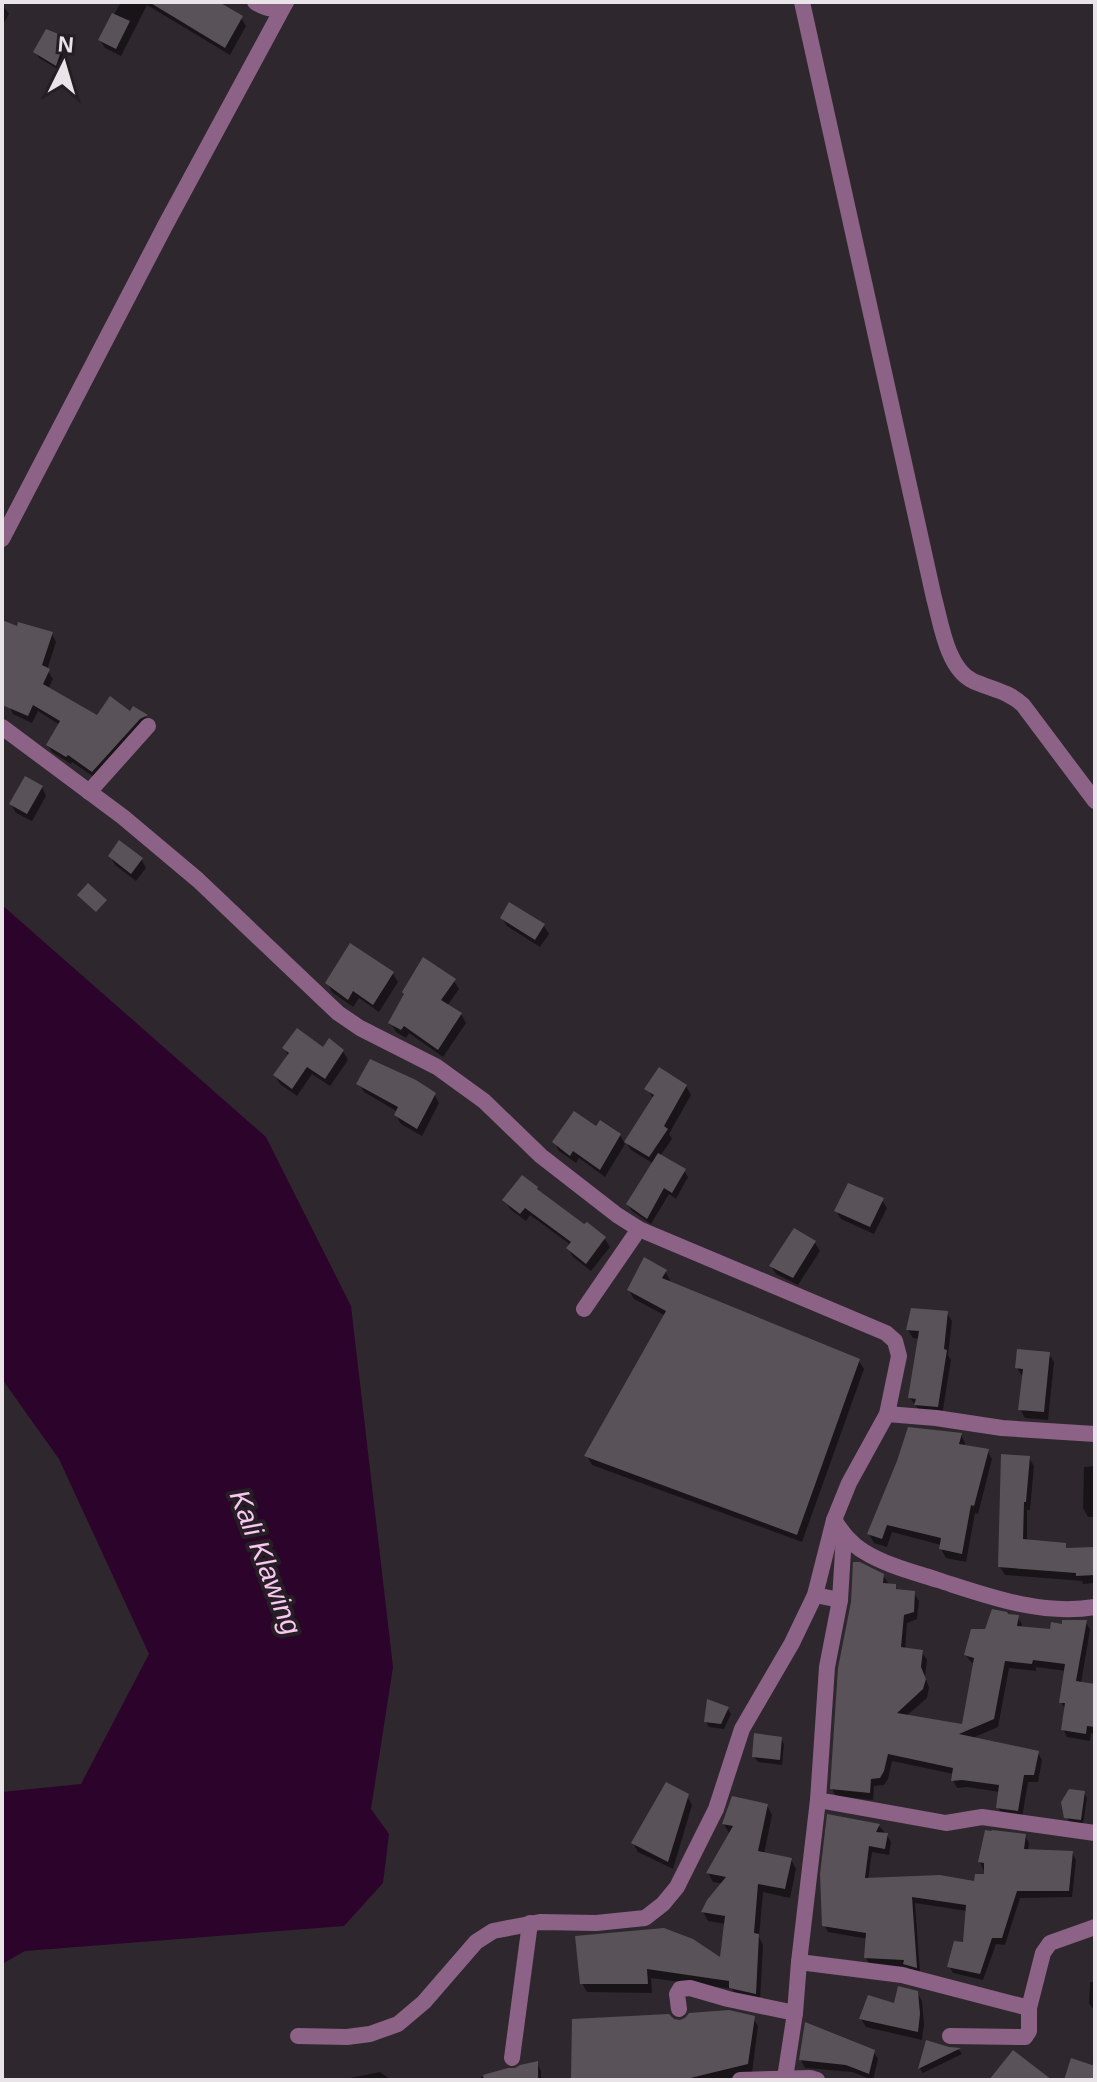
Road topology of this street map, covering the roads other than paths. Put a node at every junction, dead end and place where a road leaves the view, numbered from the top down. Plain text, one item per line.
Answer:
1 (255, 2) edge
2 (286, 2) edge
3 (802, 2) edge
4 (2, 539) edge
5 (148, 726) dead end
6 (2, 727) edge
7 (89, 792) junction
8 (1095, 801) edge
9 (639, 1229) junction
10 (584, 1309) dead end
11 (887, 1414) junction
12 (1095, 1434) edge
13 (834, 1520) junction
14 (844, 1535) junction
15 (815, 1595) junction
16 (840, 1600) junction
17 (1095, 1607) edge
18 (818, 1800) junction
19 (1095, 1833) edge
20 (530, 1923) junction
21 (1095, 1927) edge
22 (799, 1962) junction
23 (1029, 2008) junction
24 (679, 2009) dead end
25 (795, 2013) junction
26 (298, 2036) dead end
27 (950, 2036) dead end
28 (512, 2058) dead end
29 (785, 2078) edge
30 (812, 2079) edge
31 (740, 2080) edge

1 - 2 street
2 - 4 street
3 - 8 street
5 - 7 street
6 - 7 street
7 - 9 street
9 - 10 street
9 - 11 street
11 - 12 street
11 - 13 street
13 - 14 street
13 - 15 street
14 - 16 street
14 - 17 street
15 - 16 street
15 - 20 street
16 - 18 street
18 - 19 street
18 - 22 street
20 - 26 street
20 - 28 street
21 - 23 street
22 - 23 street
22 - 25 street
23 - 27 street
24 - 25 street
25 - 29 street
29 - 30 street
29 - 31 street

